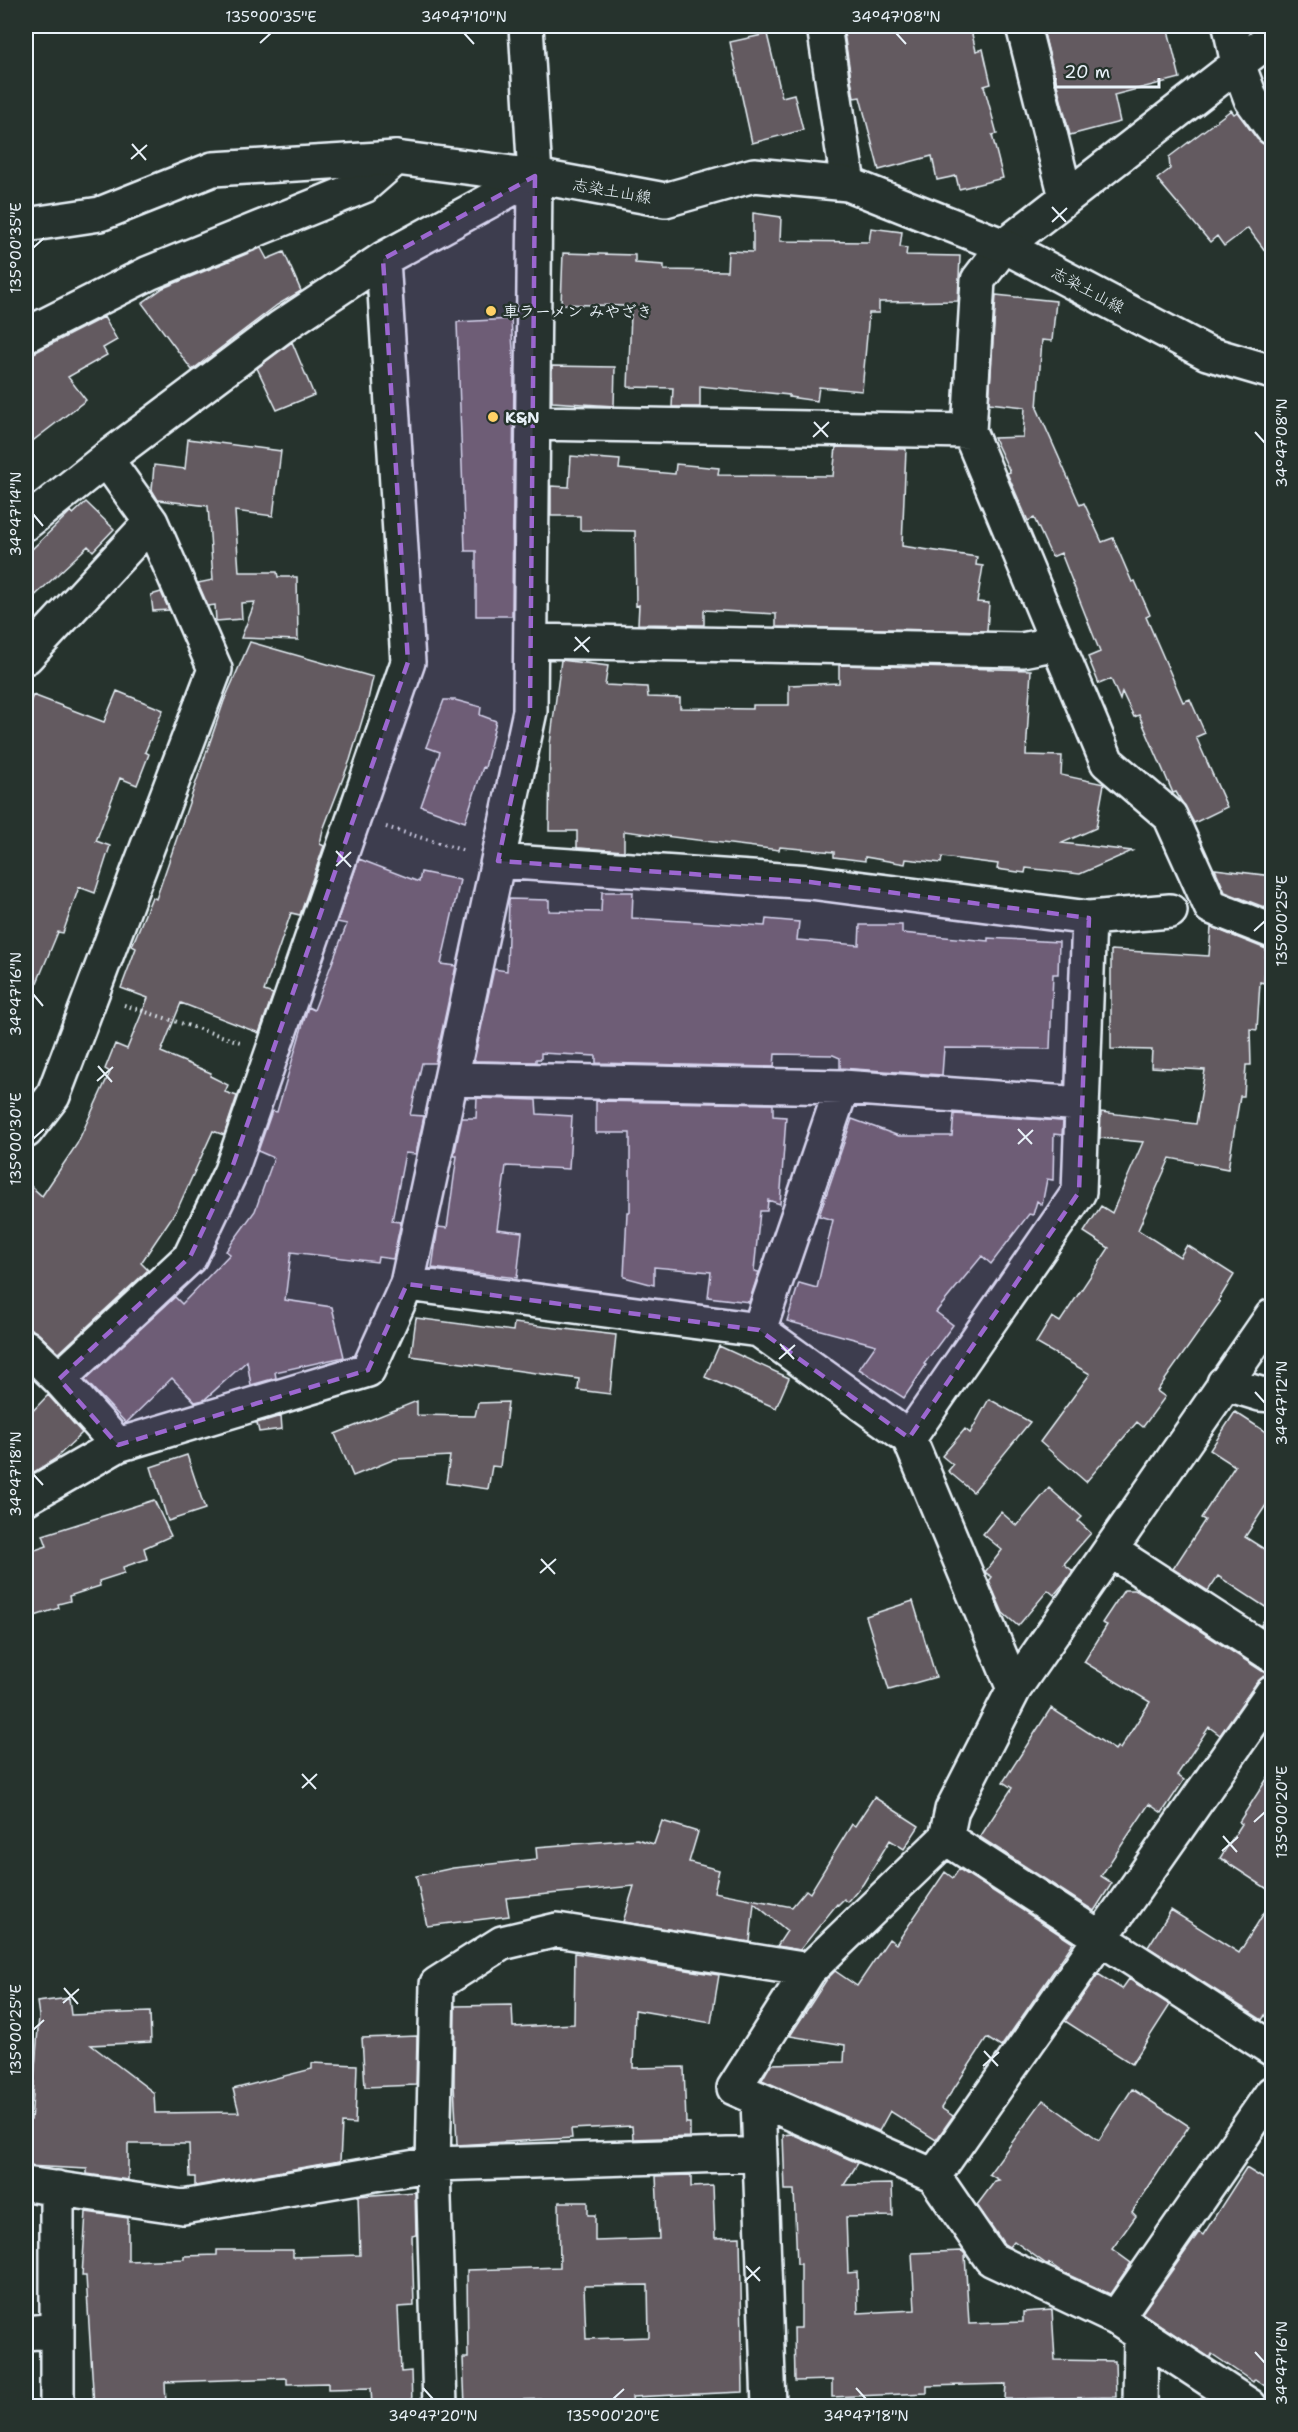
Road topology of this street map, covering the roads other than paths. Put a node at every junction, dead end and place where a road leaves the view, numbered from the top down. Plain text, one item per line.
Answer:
1 (526, 26) edge
2 (825, 26) edge
3 (1023, 26) edge
4 (1230, 26) edge
5 (1272, 38) edge
6 (1238, 64) junction
7 (1272, 128) edge
8 (396, 158) junction
9 (536, 176) junction
10 (848, 184) junction
11 (1066, 197) junction
12 (26, 225) edge
13 (1004, 246) junction
14 (383, 259) junction
15 (26, 335) edge
16 (1272, 372) edge
17 (534, 423) junction
18 (969, 431) junction
19 (106, 459) junction
20 (151, 522) junction
21 (26, 523) edge
22 (531, 641) junction
23 (1058, 643) junction
24 (26, 657) edge
25 (498, 861) junction
26 (1170, 911) dead end
27 (1089, 918) junction
28 (1272, 931) edge
29 (451, 1079) junction
30 (842, 1087) junction
31 (1082, 1104) junction
32 (26, 1131) edge
33 (407, 1284) junction
34 (1272, 1316) edge
35 (759, 1330) junction
36 (26, 1347) edge
37 (59, 1379) junction
38 (1224, 1383) junction
39 (1272, 1395) edge
40 (909, 1438) junction
41 (118, 1445) junction
42 (26, 1498) edge
43 (1110, 1550) junction
44 (1272, 1655) edge
45 (1014, 1689) junction
46 (1272, 1693) edge
47 (946, 1838) junction
48 (1101, 1938) junction
49 (809, 1970) junction
50 (1272, 2049) edge
51 (1272, 2093) edge
52 (758, 2099) junction
53 (760, 2154) junction
54 (433, 2164) junction
55 (934, 2176) junction
56 (41, 2186) edge
57 (1129, 2327) junction
58 (41, 2331) edge
59 (57, 2406) edge
60 (440, 2406) edge
61 (769, 2406) edge
62 (1140, 2406) edge
63 (1250, 2406) edge

1 - 9 street
2 - 10 street
3 - 11 street
4 - 6 street
5 - 6 street
6 - 7 street
6 - 11 street
8 - 9 street, 志染土山線
8 - 12 street, 志染土山線
8 - 15 street
9 - 10 street, 志染土山線
9 - 14 street
9 - 17 street
10 - 13 street, 志染土山線
11 - 13 street
13 - 16 street, 志染土山線
13 - 18 street
14 - 19 street
14 - 37 street
17 - 18 street
17 - 22 street
18 - 23 street
19 - 20 street
19 - 21 street
20 - 24 street
20 - 32 street
22 - 23 street
22 - 25 street
23 - 28 street
25 - 27 street
25 - 29 street
26 - 27 street
27 - 31 street
29 - 30 street
29 - 33 street
30 - 31 street
30 - 35 street
31 - 40 street
33 - 35 street
33 - 41 street
34 - 38 street
35 - 40 street
36 - 37 street
37 - 41 street
38 - 39 street
38 - 43 street
40 - 45 street
41 - 42 street
43 - 44 street
43 - 45 street
45 - 47 street
46 - 48 street
47 - 48 street
47 - 49 street
48 - 50 street
48 - 55 street
49 - 52 street
49 - 54 street
51 - 57 street
52 - 53 street
52 - 55 street
53 - 54 street
53 - 61 street
54 - 56 street
54 - 60 street
55 - 57 street
56 - 58 street
57 - 62 street
57 - 63 street
58 - 59 street

